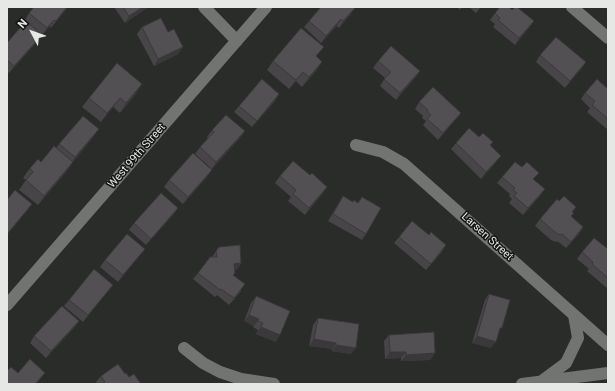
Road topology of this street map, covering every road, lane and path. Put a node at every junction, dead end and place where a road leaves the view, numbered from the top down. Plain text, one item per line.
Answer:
1 (204, 7) edge
2 (266, 7) edge
3 (572, 7) edge
4 (608, 38) edge
5 (237, 41) junction
6 (356, 145) dead end
7 (7, 306) edge
8 (574, 315) junction
9 (608, 345) edge
10 (184, 348) dead end
11 (608, 372) edge
12 (542, 381) junction
13 (274, 384) edge
14 (522, 384) edge

1 - 5 street
2 - 5 street, West 99th Street
3 - 4 street
5 - 7 street, West 99th Street
6 - 8 street, Larsen Street
8 - 9 street, Larsen Street
8 - 12 street
10 - 13 street
11 - 12 street
12 - 14 street

